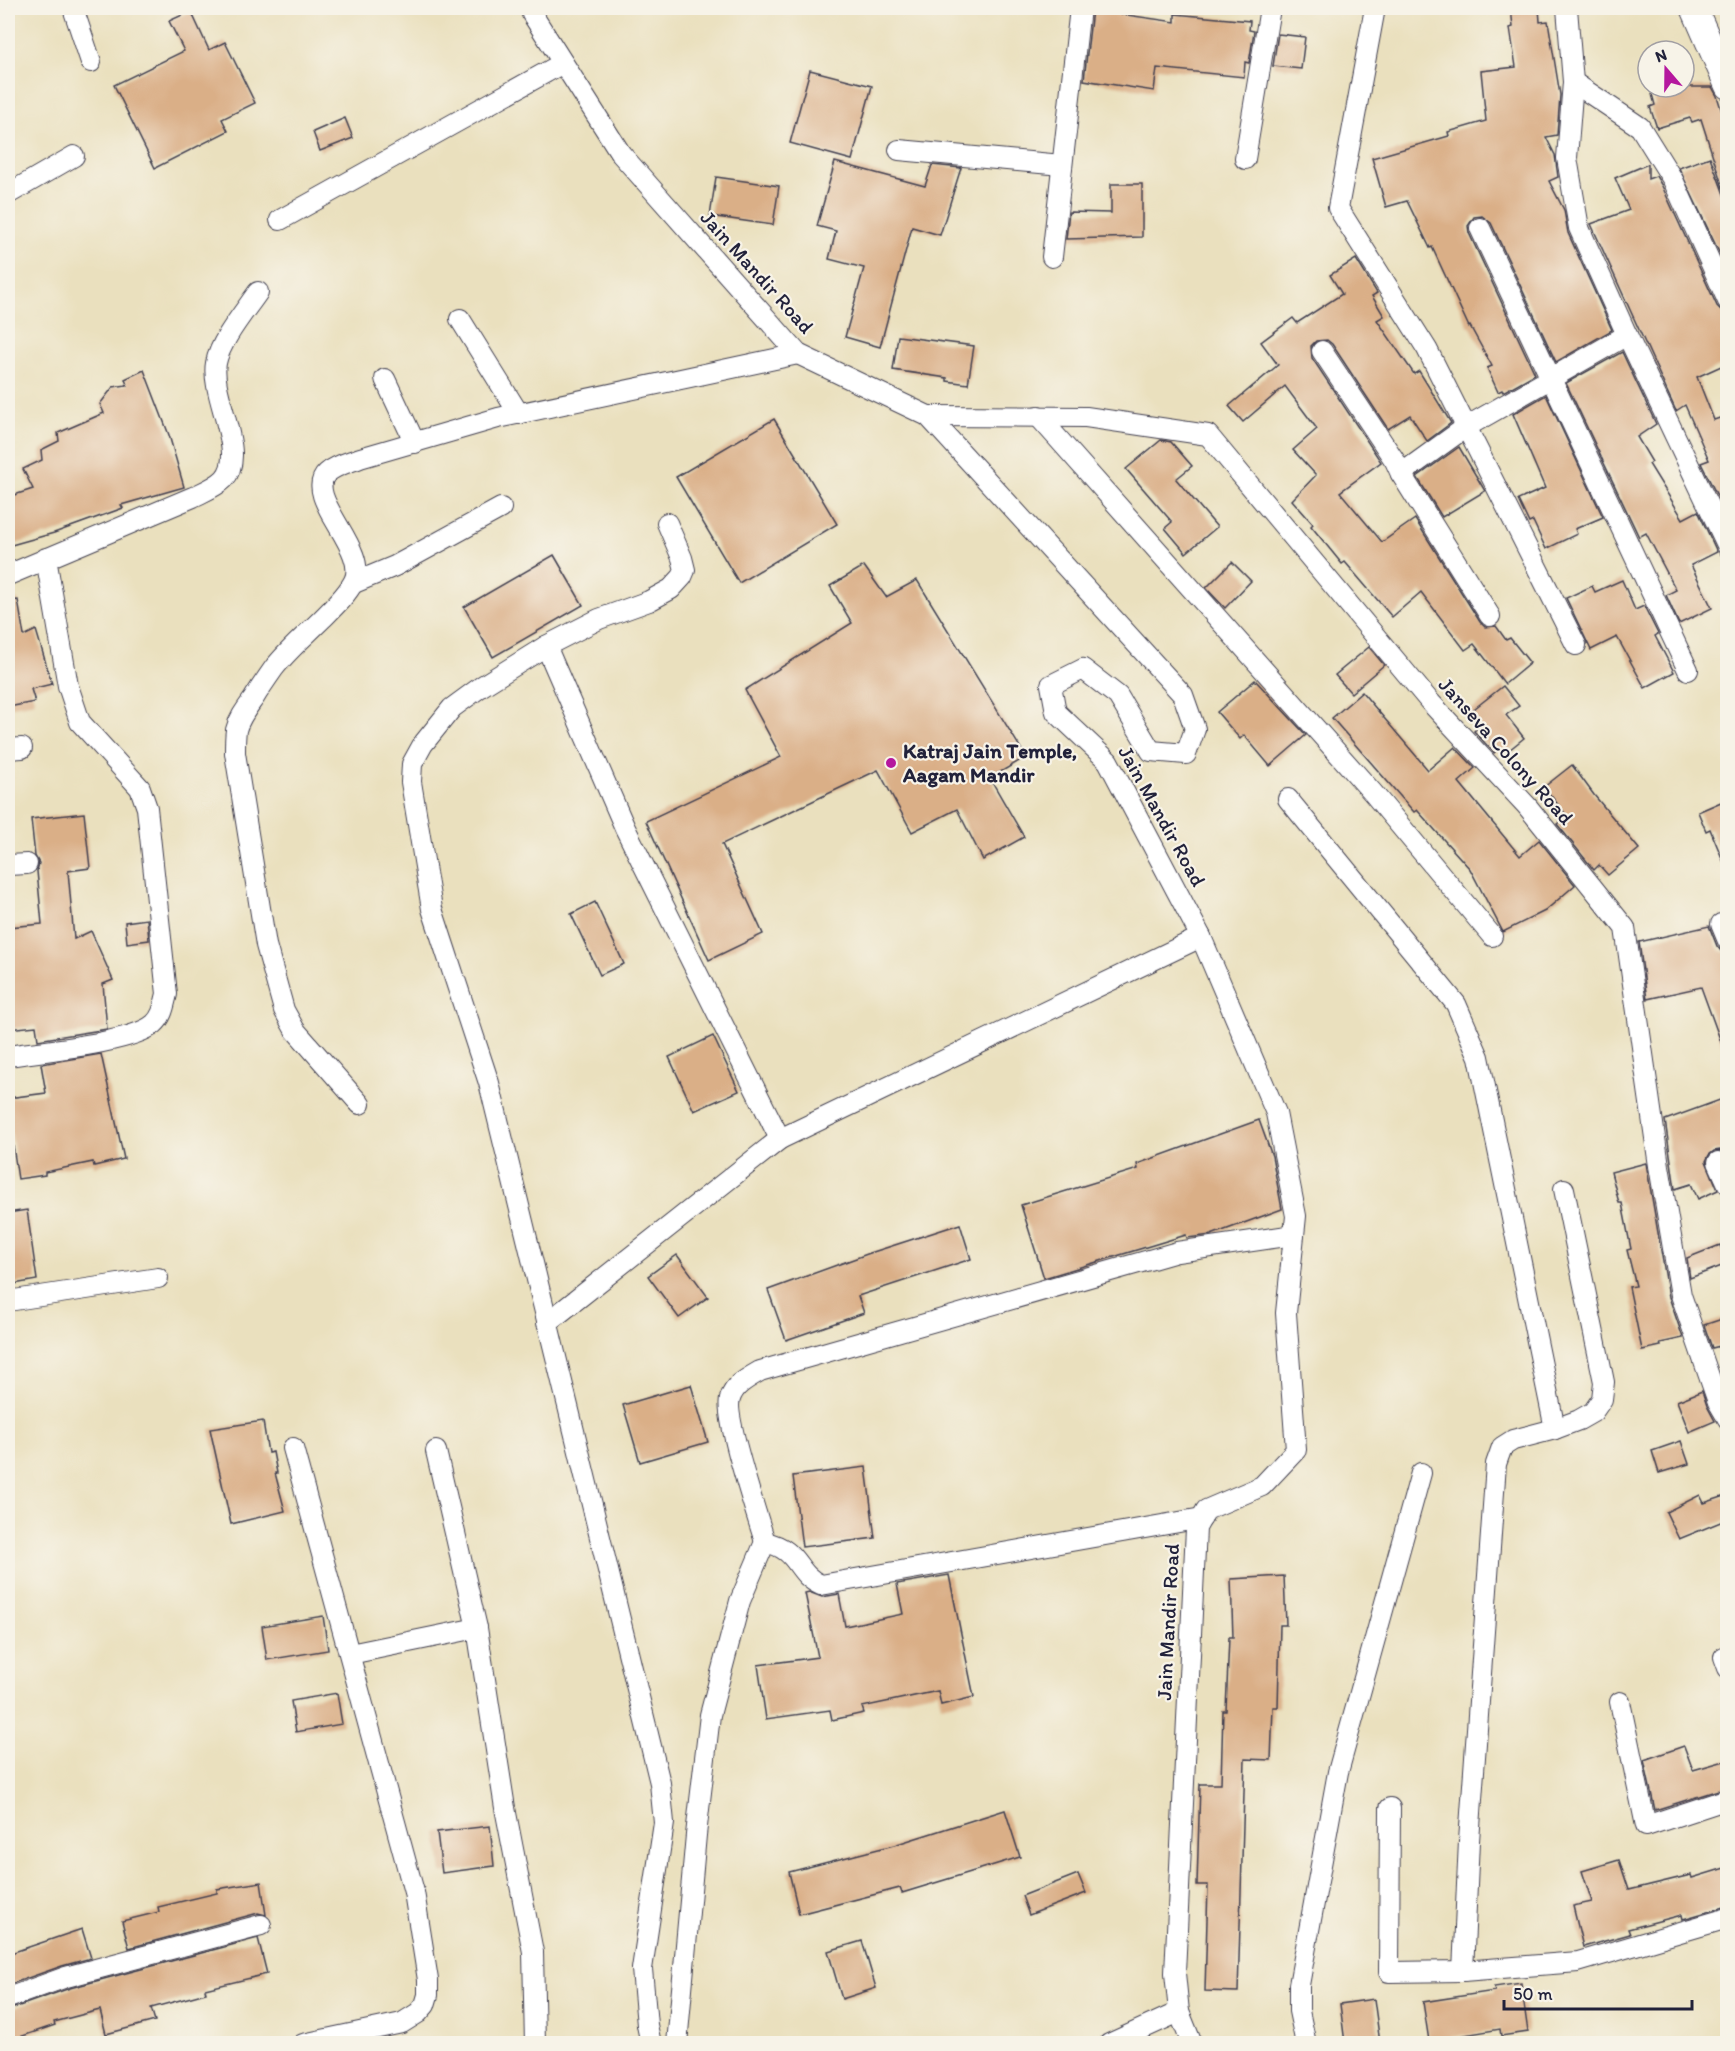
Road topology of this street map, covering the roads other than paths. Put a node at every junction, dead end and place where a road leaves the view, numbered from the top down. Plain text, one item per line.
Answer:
1 (73, 8) edge
2 (531, 8) edge
3 (1080, 8) edge
4 (1270, 8) edge
5 (1375, 8) edge
6 (1567, 8) edge
7 (1694, 8) edge
8 (91, 62) dead end
9 (563, 63) junction
10 (1573, 82) junction
11 (1728, 86) edge
12 (899, 150) dead end
13 (74, 156) dead end
14 (1245, 159) dead end
15 (1062, 165) junction
16 (8, 194) edge
17 (280, 220) dead end
18 (1480, 228) dead end
19 (1052, 257) dead end
20 (258, 292) dead end
21 (1728, 301) edge
22 (460, 319) dead end
23 (1627, 335) junction
24 (1322, 351) dead end
25 (798, 354) junction
26 (386, 379) dead end
27 (1551, 379) junction
28 (519, 414) junction
29 (928, 416) junction
30 (1038, 417) junction
31 (1466, 428) junction
32 (415, 442) junction
33 (1401, 474) junction
34 (501, 508) dead end
35 (667, 523) dead end
36 (1728, 547) edge
37 (46, 558) junction
38 (8, 575) edge
39 (354, 583) junction
40 (1491, 616) dead end
41 (1576, 645) dead end
42 (546, 646) junction
43 (1688, 670) dead end
44 (1288, 799) dead end
45 (1492, 936) dead end
46 (1201, 937) junction
47 (8, 1056) edge
48 (360, 1104) dead end
49 (780, 1140) junction
50 (1718, 1162) dead end
51 (1728, 1184) edge
52 (1564, 1189) dead end
53 (1294, 1235) junction
54 (158, 1278) dead end
55 (8, 1301) edge
56 (547, 1323) junction
57 (1728, 1419) edge
58 (1555, 1429) junction
59 (293, 1448) dead end
60 (436, 1451) dead end
61 (1421, 1473) dead end
62 (1202, 1518) junction
63 (765, 1542) junction
64 (477, 1628) junction
65 (350, 1654) junction
66 (1620, 1702) dead end
67 (1728, 1799) edge
68 (1390, 1808) dead end
69 (1728, 1918) edge
70 (261, 1925) dead end
71 (1463, 1971) junction
72 (8, 1998) edge
73 (1179, 2012) junction
74 (533, 2039) edge
75 (303, 2043) edge
76 (651, 2043) edge
77 (677, 2043) edge
78 (1109, 2043) edge
79 (1192, 2043) edge
80 (1306, 2043) edge

1 - 8 street
2 - 9 street, Jain Mandir Road
3 - 15 street
4 - 14 street
5 - 31 street
6 - 10 street
7 - 11 street
9 - 17 street
9 - 25 street, Jain Mandir Road
10 - 21 street
10 - 23 street
12 - 15 street
13 - 16 street
15 - 19 street
18 - 27 street
20 - 37 street
22 - 28 street
23 - 27 street
23 - 36 street
24 - 33 street
25 - 28 street
25 - 29 street, Jain Mandir Road
26 - 32 street
27 - 31 street
27 - 43 street
28 - 32 street
29 - 30 street, Janseva Colony Road
29 - 46 street, Jain Mandir Road
30 - 45 street
30 - 57 street, Janseva Colony Road
31 - 33 street
31 - 41 street
32 - 39 street
33 - 40 street
34 - 39 street
35 - 42 street
37 - 38 street
37 - 47 street
39 - 48 street
42 - 49 street
42 - 56 street
44 - 58 street
46 - 49 street
46 - 53 street, Jain Mandir Road
49 - 56 street
50 - 51 street
52 - 58 street
53 - 62 street, Jain Mandir Road
53 - 63 street
54 - 55 street
56 - 76 street
58 - 71 street
59 - 65 street
60 - 64 street
61 - 80 street
62 - 63 street
62 - 73 street, Jain Mandir Road
63 - 77 street
64 - 65 street
64 - 74 street
65 - 75 street
66 - 67 street
68 - 71 street
69 - 71 street
70 - 72 street
73 - 78 street
73 - 79 street, Jain Mandir Road

